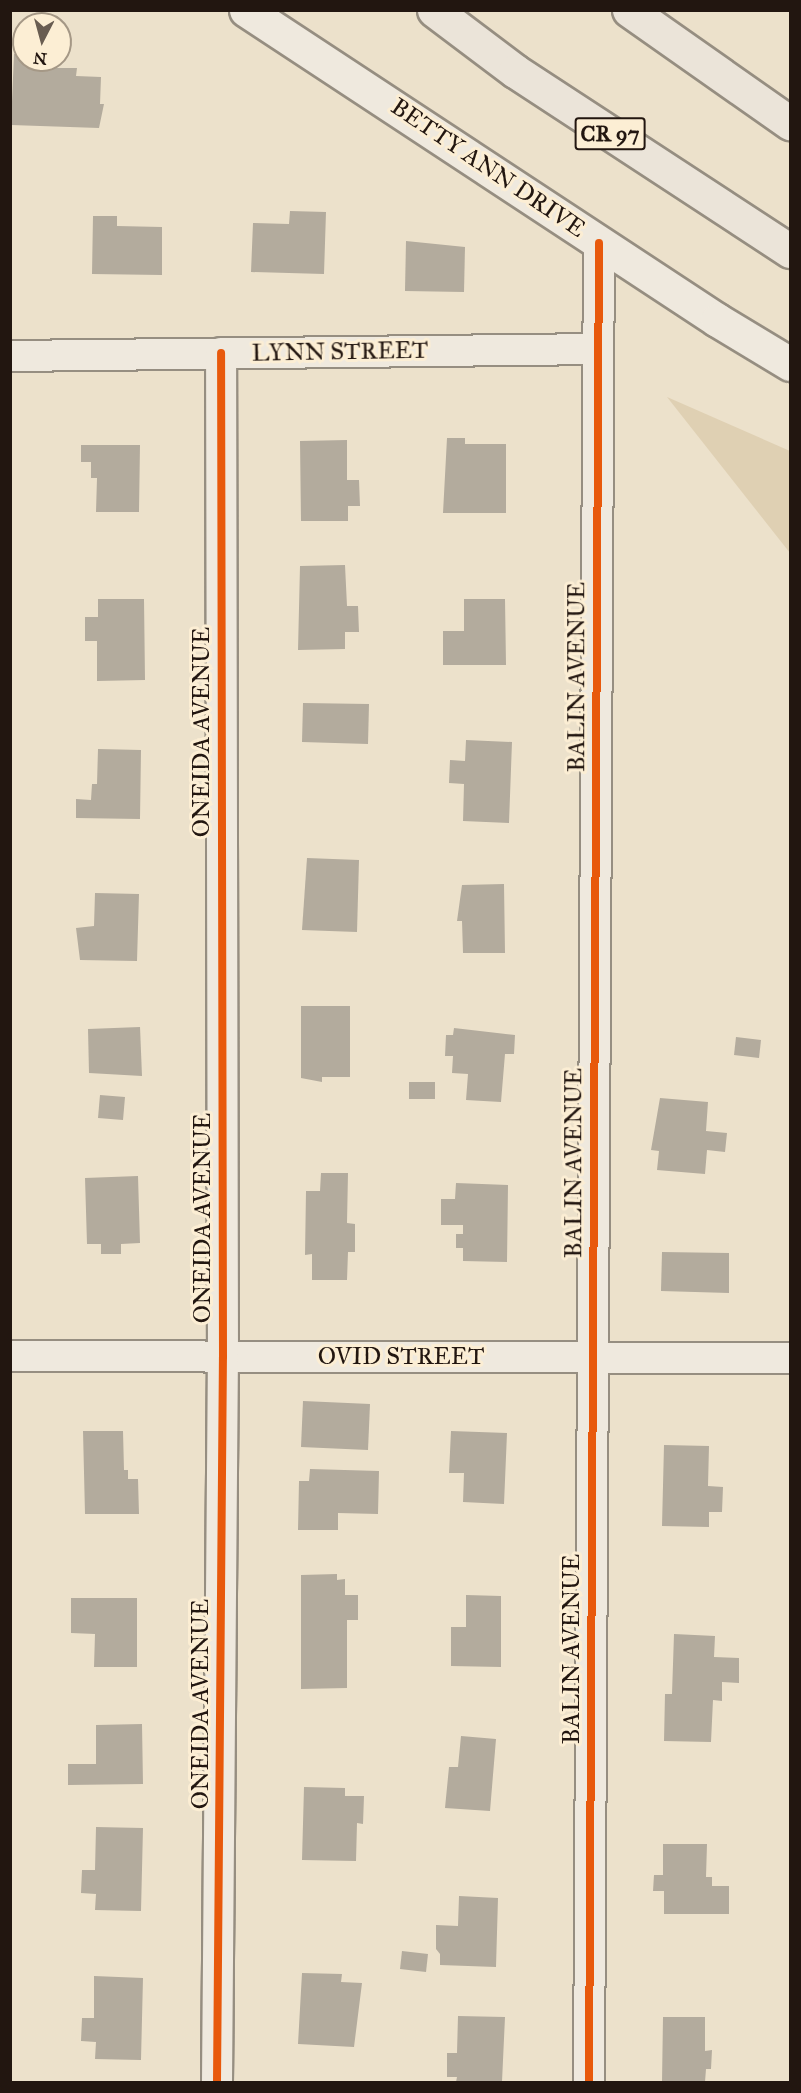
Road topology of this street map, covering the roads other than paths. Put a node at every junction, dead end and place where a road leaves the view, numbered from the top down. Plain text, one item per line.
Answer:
1 (246, 10) edge
2 (434, 10) edge
3 (629, 10) edge
4 (790, 123) edge
5 (599, 243) junction
6 (790, 251) edge
7 (598, 349) junction
8 (221, 353) junction
9 (10, 356) edge
10 (790, 364) edge
11 (10, 1356) edge
12 (222, 1357) junction
13 (592, 1357) junction
14 (790, 1358) edge
15 (218, 2082) edge
16 (589, 2082) edge

1 - 5 street, BETTY ANN DRIVE
2 - 6 highway, CR 97
3 - 4 highway
5 - 7 street, BALIN AVENUE
5 - 10 street, BETTY ANN DRIVE
7 - 8 street, LYNN STREET
7 - 13 street, BALIN AVENUE
8 - 9 street, LYNN STREET
8 - 12 street, ONEIDA AVENUE
11 - 12 street, OVID STREET
12 - 13 street, OVID STREET
12 - 15 street, ONEIDA AVENUE
13 - 14 street, OVID STREET
13 - 16 street, BALIN AVENUE

